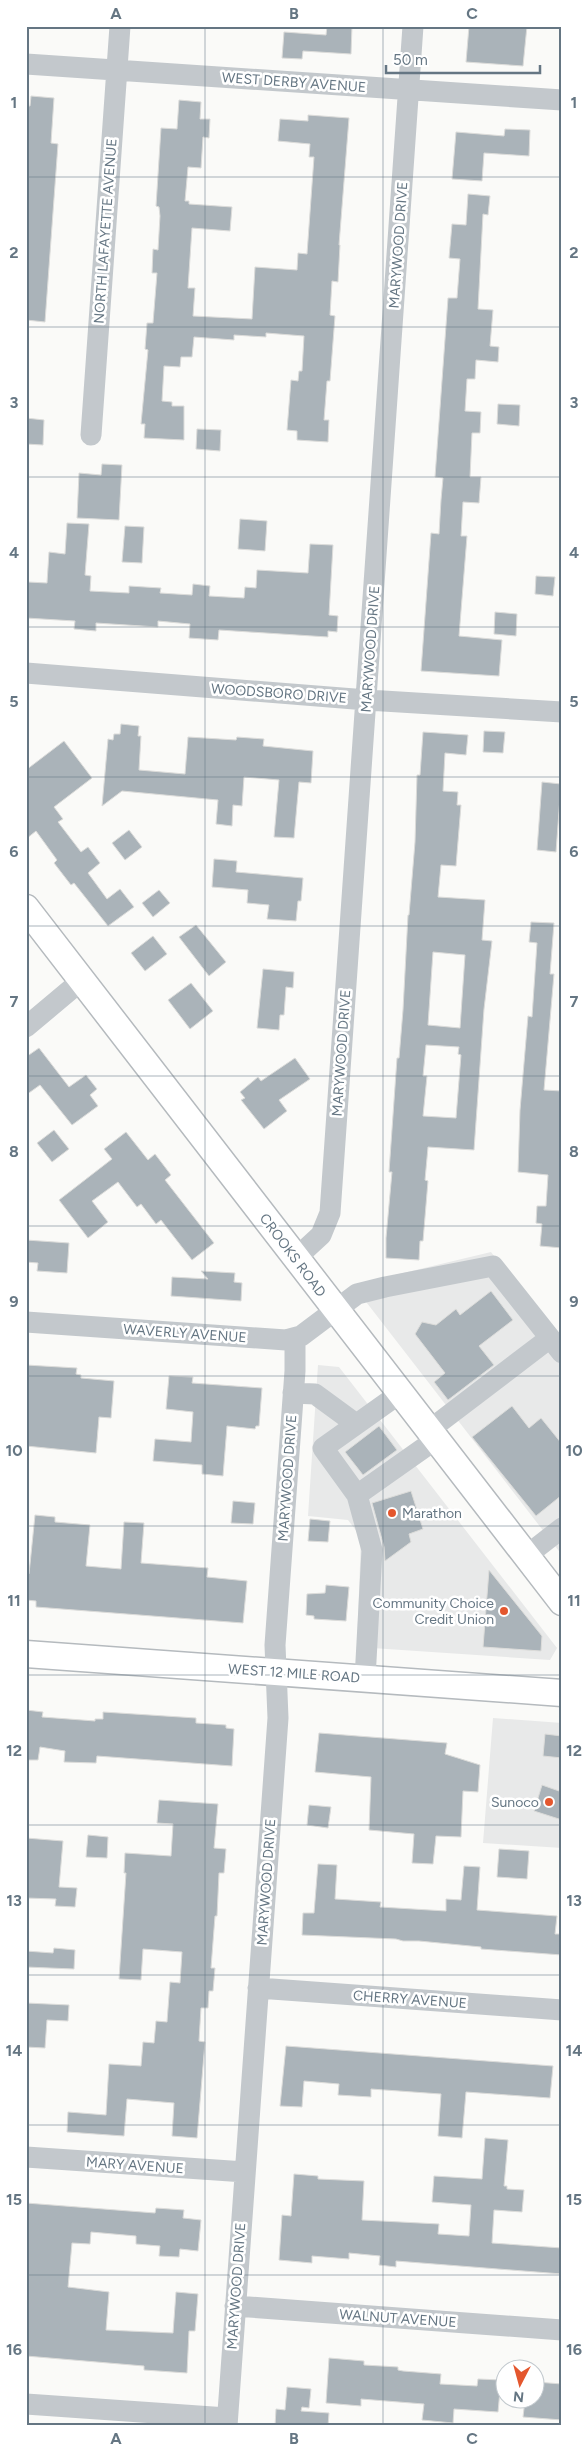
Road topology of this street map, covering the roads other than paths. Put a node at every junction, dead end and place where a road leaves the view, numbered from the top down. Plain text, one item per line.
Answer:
1 (120, 26) edge
2 (413, 26) edge
3 (26, 64) edge
4 (117, 70) junction
5 (408, 90) junction
6 (562, 100) edge
7 (91, 435) dead end
8 (26, 673) edge
9 (367, 700) junction
10 (562, 712) edge
11 (29, 915) edge
12 (82, 980) junction
13 (26, 1027) edge
14 (296, 1258) junction
15 (335, 1310) junction
16 (26, 1322) edge
17 (295, 1338) junction
18 (556, 1346) edge
19 (294, 1392) junction
20 (399, 1394) junction
21 (356, 1424) junction
22 (431, 1436) junction
23 (356, 1495) junction
24 (562, 1528) edge
25 (526, 1556) junction
26 (562, 1602) edge
27 (26, 1654) edge
28 (277, 1672) junction
29 (365, 1679) junction
30 (562, 1693) edge
31 (258, 1988) junction
32 (562, 2010) edge
33 (26, 2157) edge
34 (245, 2172) junction
35 (235, 2306) junction
36 (562, 2330) edge
37 (26, 2404) edge
38 (227, 2422) edge

1 - 4 street, NORTH LAFAYETTE AVENUE
2 - 5 street, MARYWOOD DRIVE
3 - 4 street, WEST DERBY AVENUE
4 - 5 street, WEST DERBY AVENUE
4 - 7 street, NORTH LAFAYETTE AVENUE
5 - 6 street, WEST DERBY AVENUE
5 - 9 street, MARYWOOD DRIVE
8 - 9 street, WOODSBORO DRIVE
9 - 10 street, WOODSBORO DRIVE
9 - 14 street, MARYWOOD DRIVE
11 - 12 main road, CROOKS ROAD
12 - 13 street
12 - 14 main road, CROOKS ROAD
14 - 15 main road, CROOKS ROAD
15 - 17 street, WAVERLY AVENUE
15 - 18 street, WAVERLY AVENUE
15 - 20 main road, CROOKS ROAD
16 - 17 street, WAVERLY AVENUE
17 - 19 street, MARYWOOD DRIVE
18 - 22 street
19 - 21 street
19 - 28 street, MARYWOOD DRIVE
20 - 21 street
20 - 22 main road, CROOKS ROAD
21 - 23 street
22 - 23 street
22 - 25 main road, CROOKS ROAD
23 - 29 street
24 - 25 street
25 - 26 main road, CROOKS ROAD
27 - 28 main road, WEST 12 MILE ROAD
28 - 29 main road, WEST 12 MILE ROAD
28 - 31 street, MARYWOOD DRIVE
29 - 30 main road, WEST 12 MILE ROAD
31 - 32 street, CHERRY AVENUE
31 - 34 street, MARYWOOD DRIVE
33 - 34 street, MARY AVENUE
34 - 35 street, MARYWOOD DRIVE
35 - 36 street, WALNUT AVENUE
35 - 38 street, MARYWOOD DRIVE
37 - 38 street

